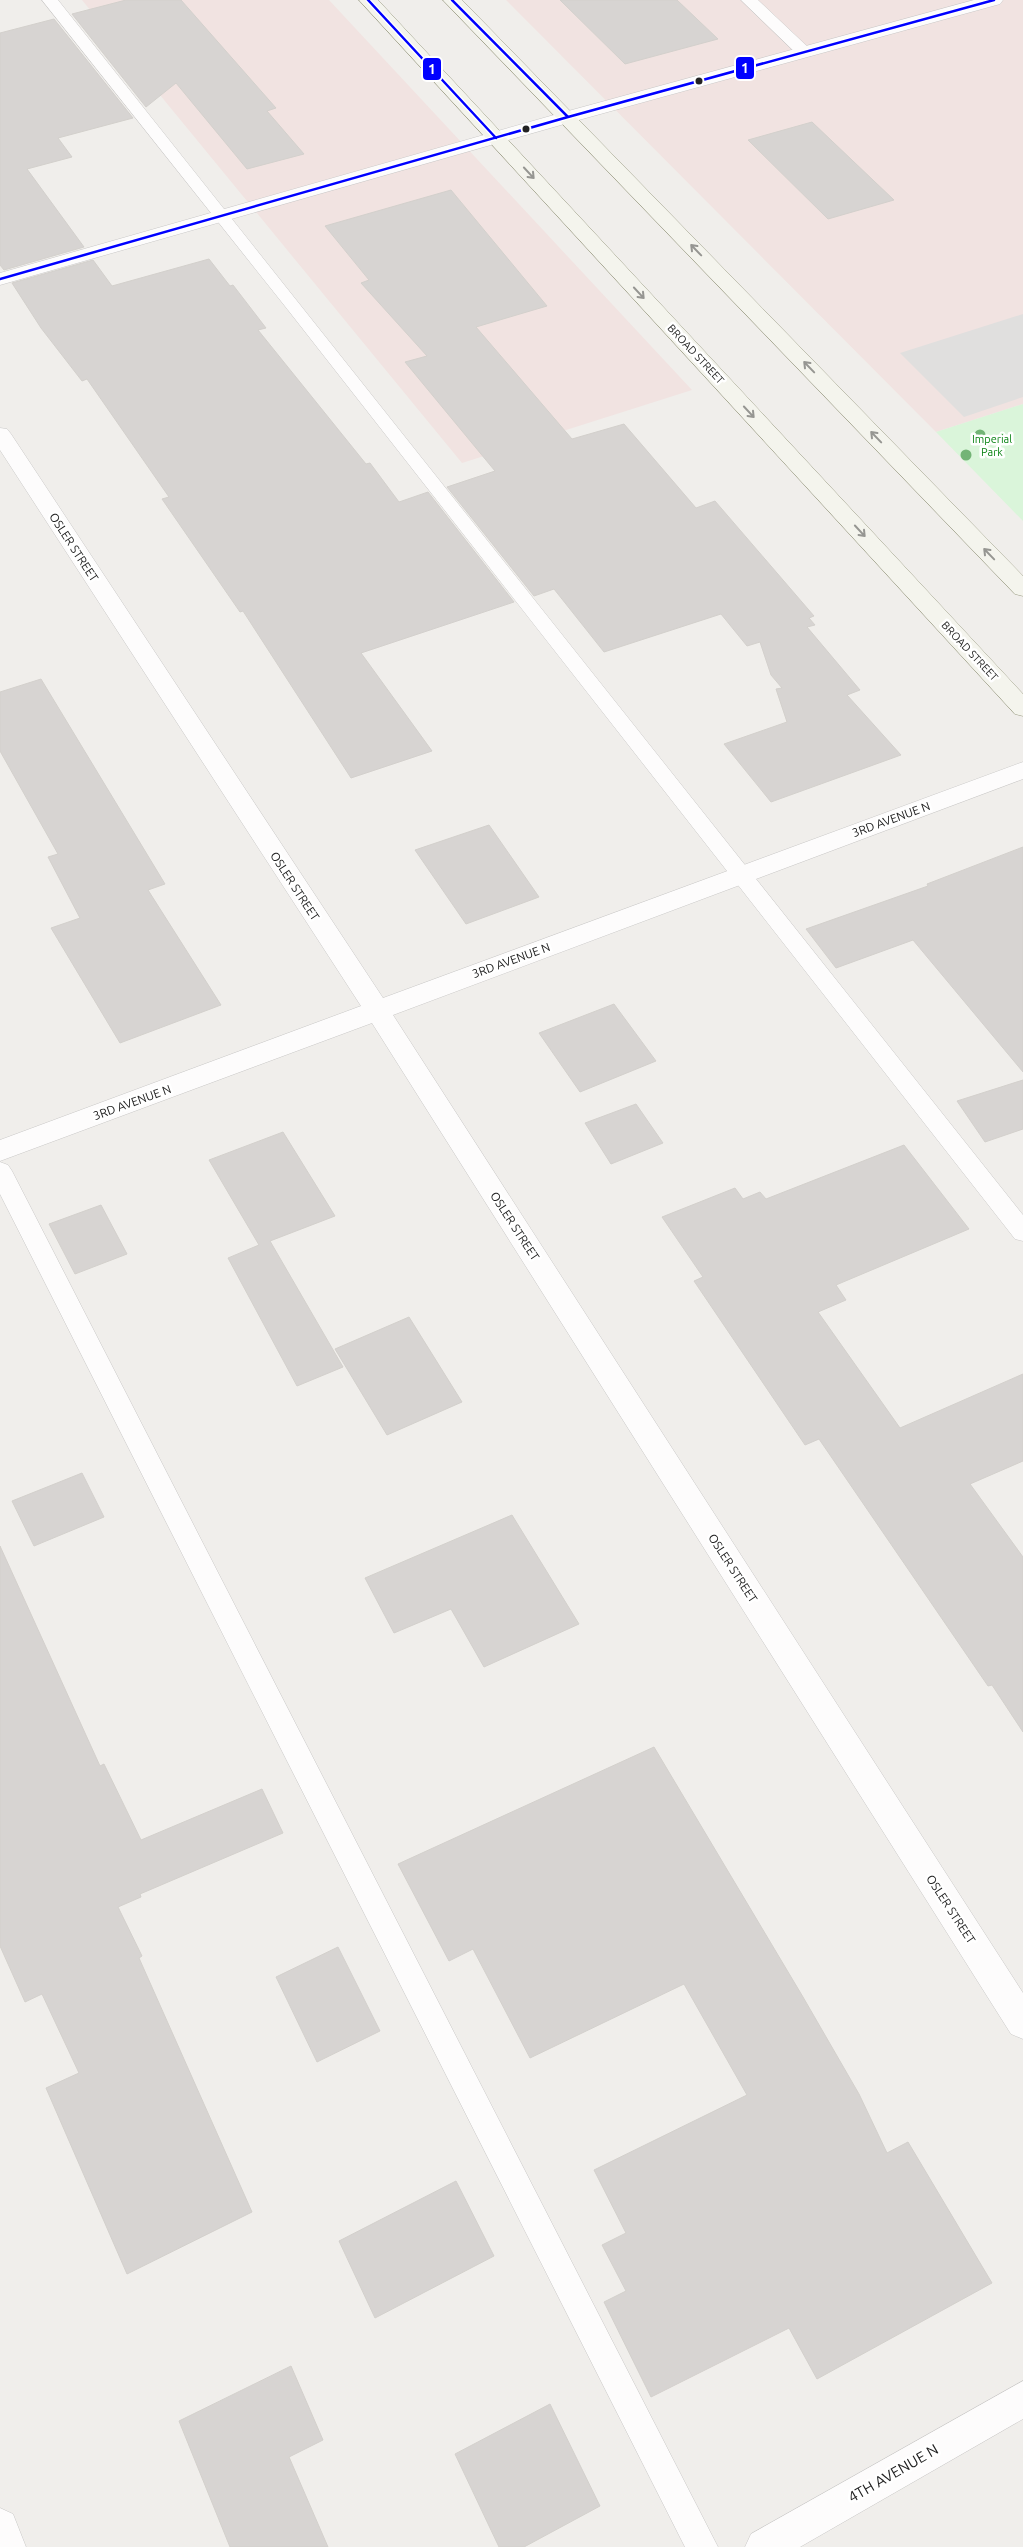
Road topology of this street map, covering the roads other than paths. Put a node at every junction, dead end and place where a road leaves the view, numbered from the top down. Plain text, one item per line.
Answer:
1 (50, 0) edge
2 (368, 0) edge
3 (452, 0) edge
4 (749, 0) edge
5 (994, 0) edge
6 (805, 53) junction
7 (568, 117) junction
8 (496, 138) junction
9 (224, 216) junction
10 (0, 279) edge
11 (0, 434) edge
12 (1023, 589) edge
13 (1023, 708) edge
14 (1023, 770) edge
15 (740, 876) junction
16 (377, 1010) junction
17 (0, 1151) edge
18 (0, 1170) edge
19 (1023, 1232) edge
20 (1023, 2022) edge
21 (1023, 2399) edge
22 (0, 2527) edge
23 (7, 2547) edge
24 (702, 2547) edge
25 (764, 2547) edge

1 - 9 lane
2 - 8 main road, BROAD STREET
3 - 7 main road
4 - 6 lane
5 - 6 street
6 - 7 street
7 - 8 street
12 -> 7 main road
8 - 9 street
8 -> 13 main road, BROAD STREET
9 - 10 street
9 - 15 lane
11 - 16 street, OSLER STREET
14 - 15 street, 3RD AVENUE N
15 - 16 street, 3RD AVENUE N
15 - 19 lane
16 - 17 street, 3RD AVENUE N
16 - 20 street, OSLER STREET
18 - 24 lane
21 - 25 street, 4TH AVENUE N
22 - 23 street

